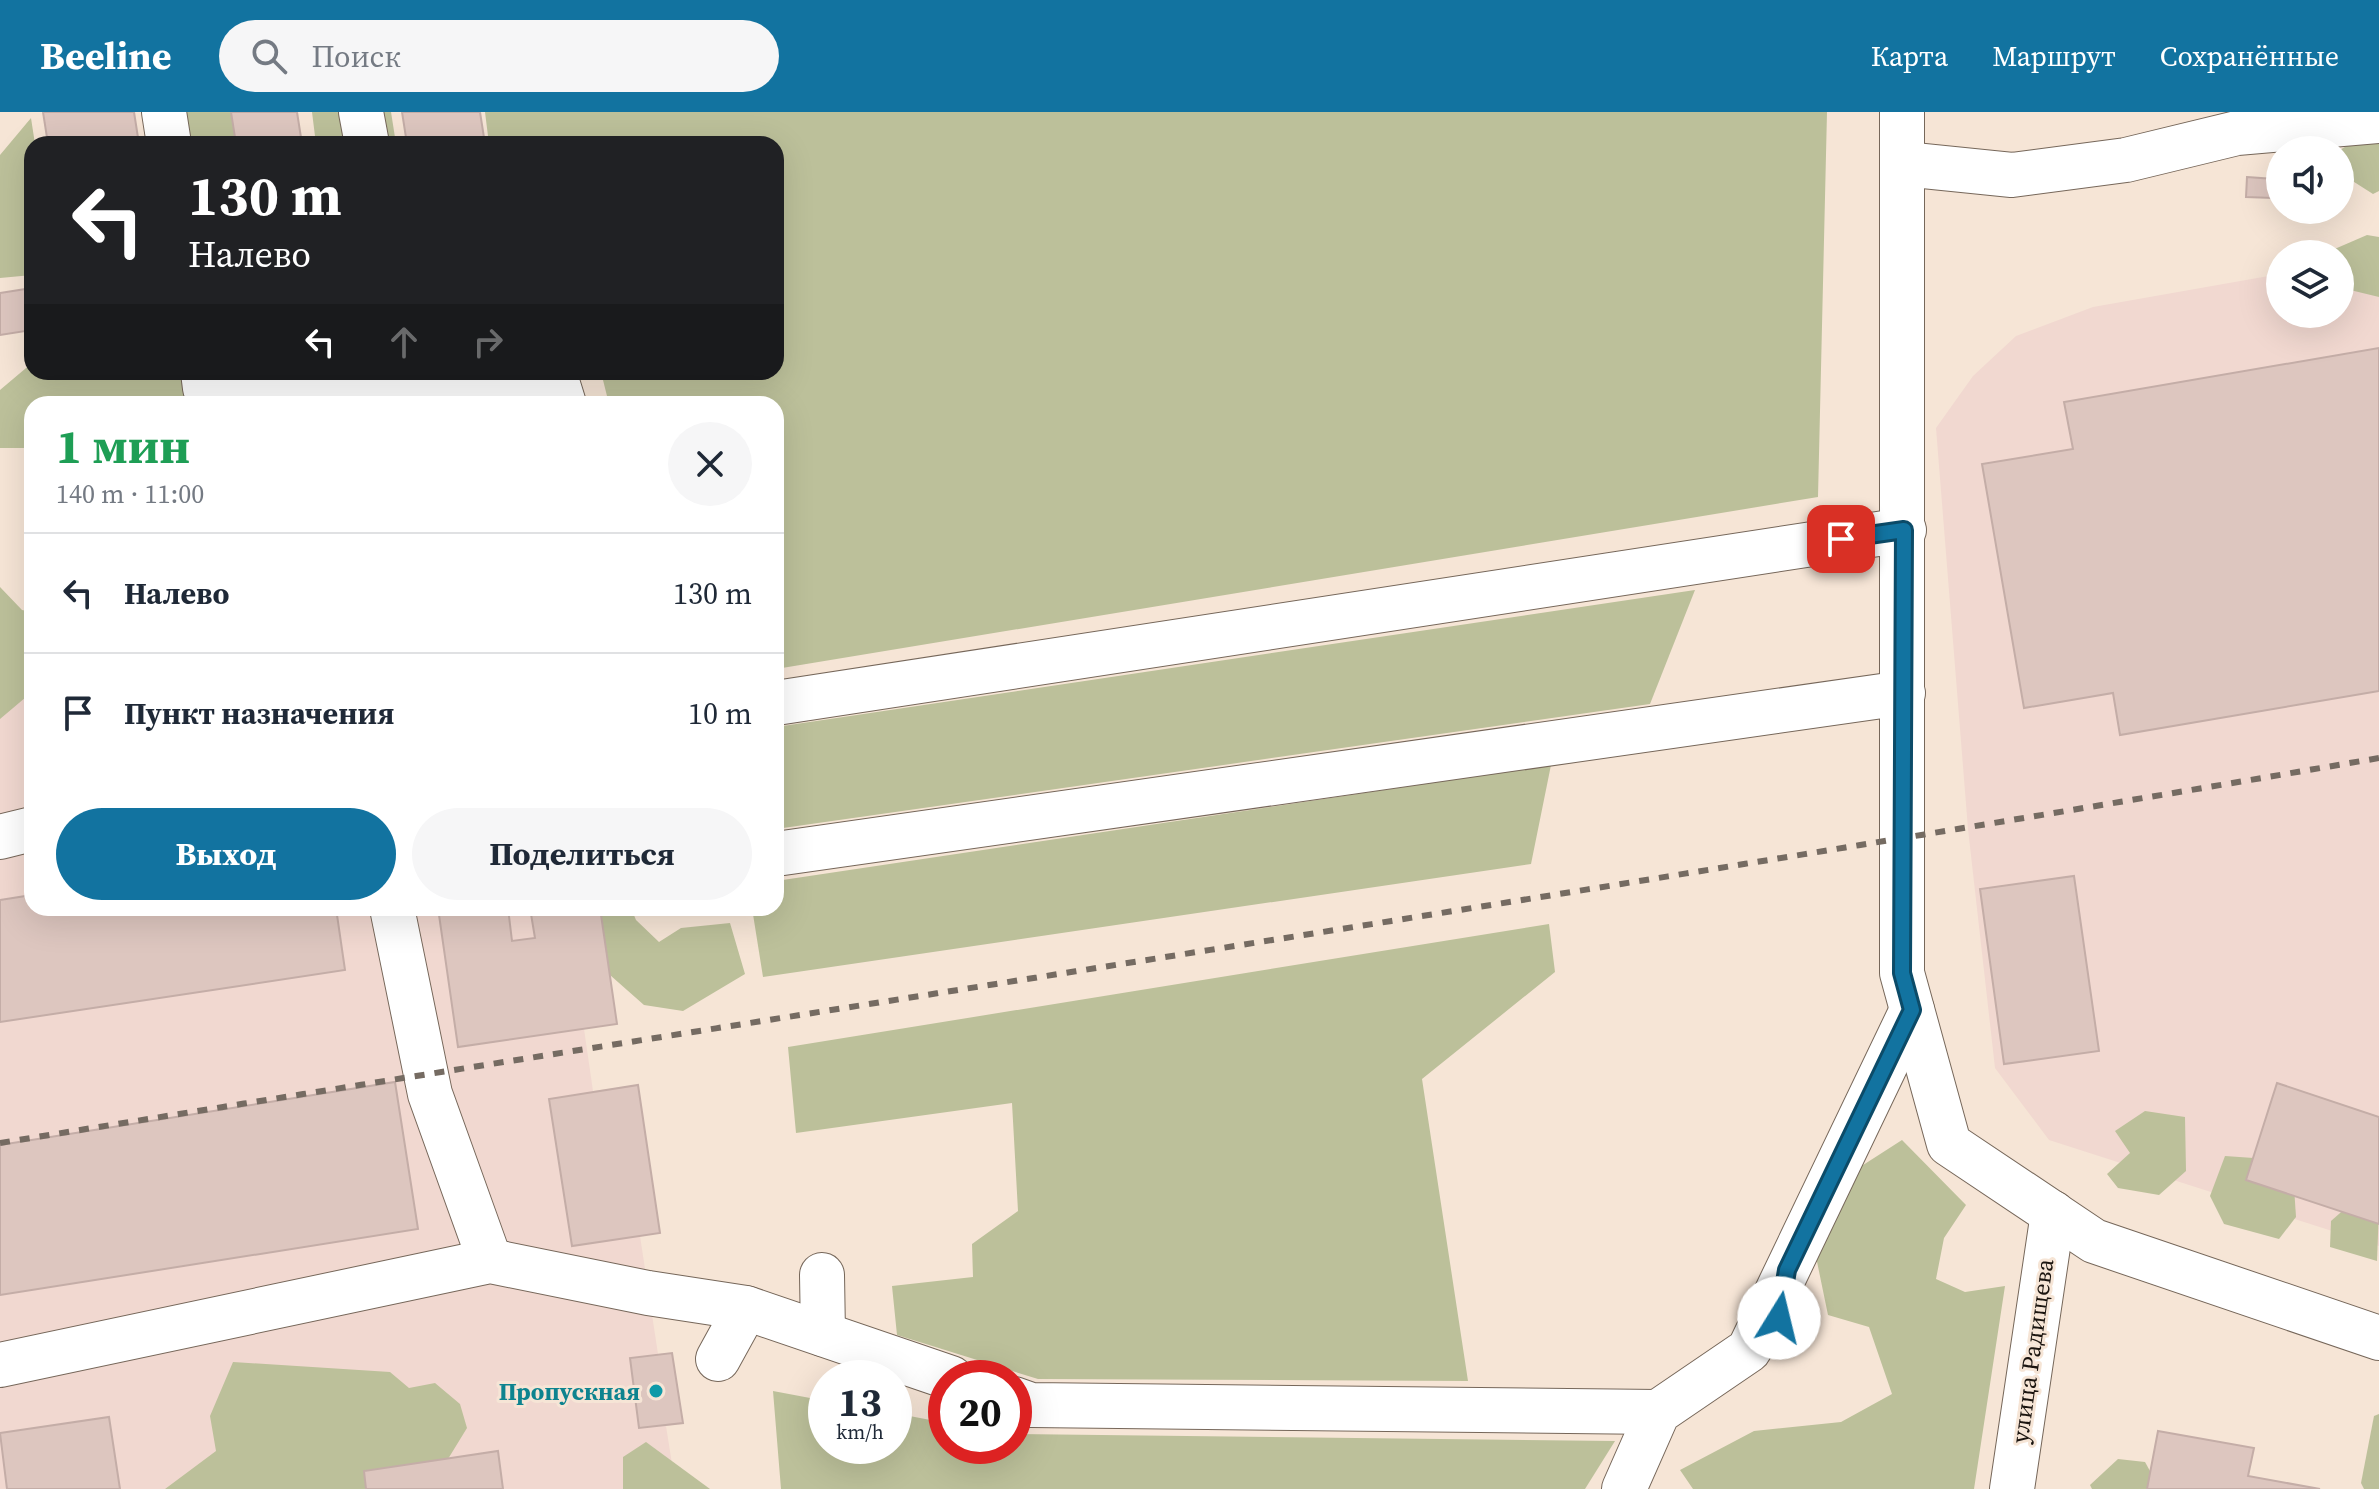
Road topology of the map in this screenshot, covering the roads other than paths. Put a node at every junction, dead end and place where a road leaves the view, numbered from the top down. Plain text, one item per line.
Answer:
1 (164, 112) edge
2 (361, 112) edge
3 (1902, 112) edge
4 (2379, 121) edge
5 (2240, 122) edge
6 (168, 136) edge
7 (366, 136) edge
8 (1904, 164) junction
9 (204, 380) edge
10 (340, 380) edge
11 (1904, 530) junction
12 (1903, 693) junction
13 (784, 702) edge
14 (24, 831) edge
15 (0, 837) edge
16 (784, 853) edge
17 (394, 916) edge
18 (1912, 1010) junction
19 (2053, 1213) junction
20 (490, 1261) junction
21 (1767, 1268) junction
22 (822, 1275) dead end
23 (746, 1308) junction
24 (823, 1334) junction
25 (2379, 1338) edge
26 (718, 1359) dead end
27 (0, 1365) edge
28 (1771, 1367) dead end
29 (928, 1370) edge
30 (1032, 1405) edge
31 (1658, 1412) junction
32 (1624, 1489) edge
33 (2012, 1489) edge

1 - 6 street
2 - 7 street
3 - 8 street
4 - 5 street
5 - 8 street
8 - 11 street
9 - 10 street
11 - 12 street
11 - 13 street
12 - 16 street
12 - 18 street
14 - 15 street
17 - 20 street
18 - 19 street
18 - 21 street
19 - 25 street
19 - 33 street, улица Радищева
20 - 23 street
20 - 27 street
21 - 28 street
21 - 31 street
22 - 24 street
23 - 24 street
23 - 26 street
24 - 29 street
30 - 31 street
31 - 32 street

